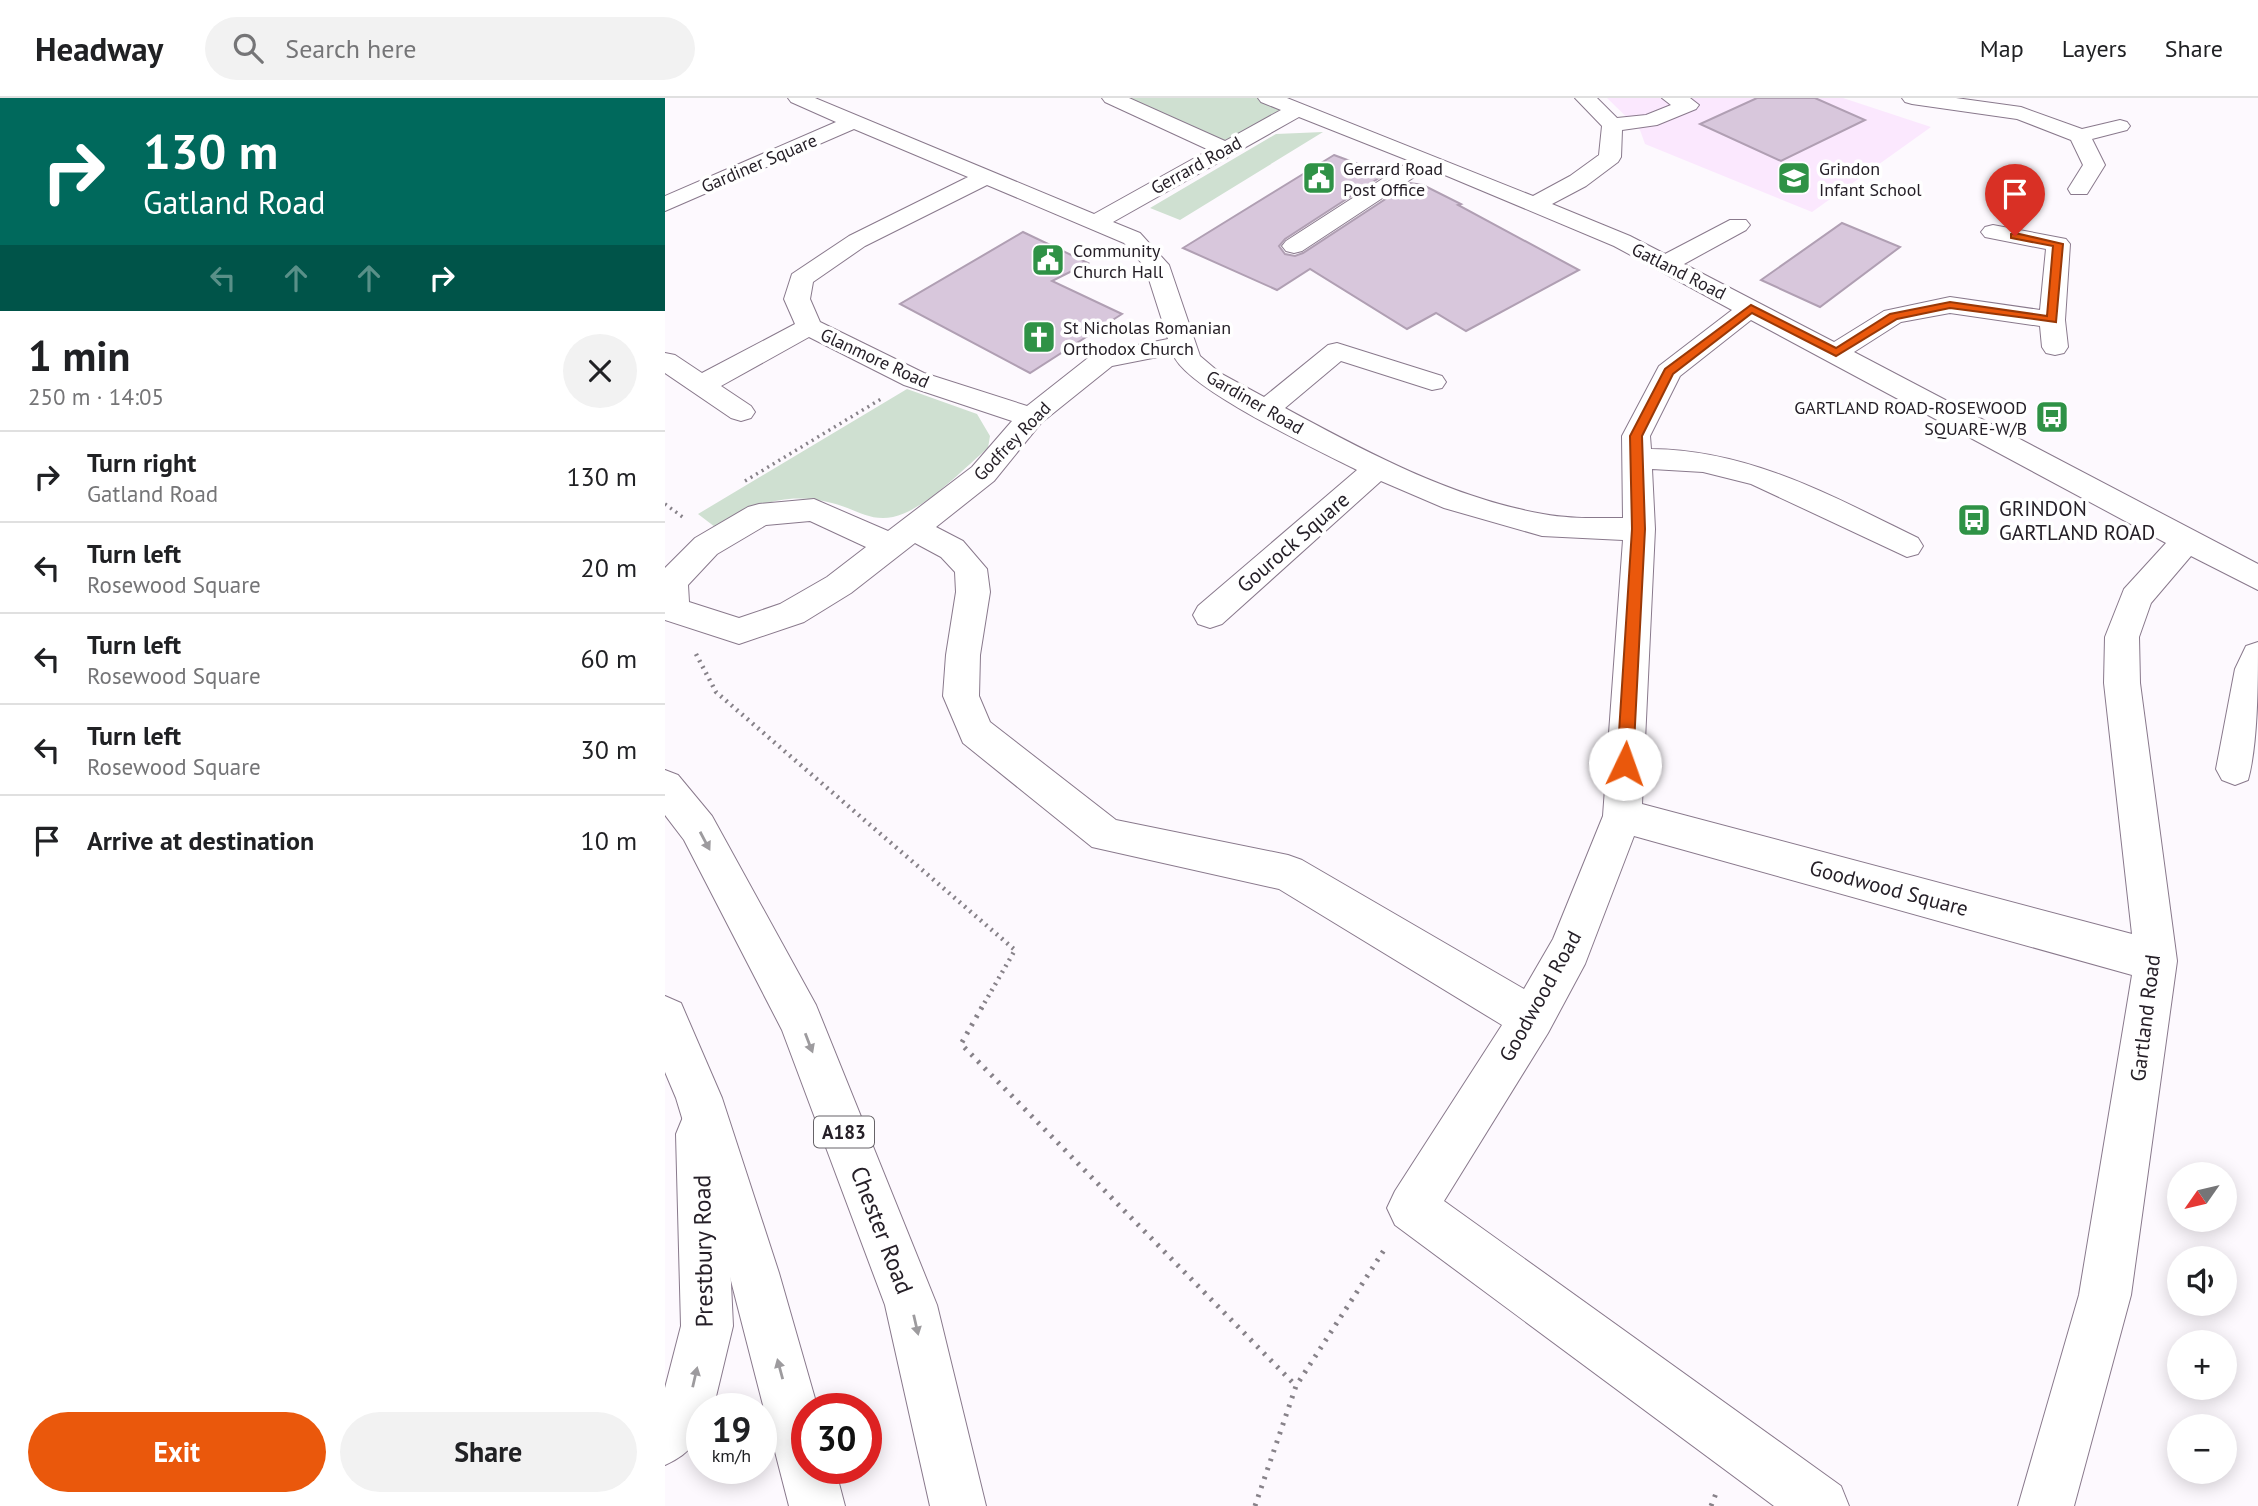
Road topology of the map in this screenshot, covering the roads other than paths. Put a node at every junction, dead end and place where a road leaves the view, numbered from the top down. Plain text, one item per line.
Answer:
1 (798, 98) edge
2 (1112, 98) edge
3 (1268, 98) edge
4 (1585, 98) edge
5 (1672, 98) edge
6 (1912, 98) edge
7 (1297, 109) junction
8 (853, 122) junction
9 (1612, 125) junction
10 (2120, 126) dead end
11 (2080, 136) junction
12 (1225, 149) junction
13 (1426, 160) junction
14 (986, 177) junction
15 (2079, 189) dead end
16 (665, 204) edge
17 (1533, 205) junction
18 (1096, 222) junction
19 (1738, 225) dead end
20 (1993, 232) dead end
21 (1294, 246) dead end
22 (1665, 264) junction
23 (1751, 309) junction
24 (2052, 320) junction
25 (809, 327) junction
26 (1181, 344) junction
27 (2055, 347) dead end
28 (1836, 352) junction
29 (665, 361) edge
30 (1432, 382) dead end
31 (701, 386) junction
32 (1266, 410) junction
33 (741, 412) dead end
34 (1031, 416) junction
35 (1636, 459) junction
36 (1376, 469) junction
37 (1639, 529) junction
38 (903, 537) junction
39 (2185, 542) junction
40 (1907, 546) dead end
41 (2258, 578) edge
42 (1210, 615) dead end
43 (2258, 655) edge
44 (2235, 769) dead end
45 (665, 786) edge
46 (1622, 816) junction
47 (2156, 961) junction
48 (665, 1017) edge
49 (1532, 1018) junction
50 (699, 1098) junction
51 (665, 1437) edge
52 (817, 1506) edge
53 (958, 1506) edge
54 (1821, 1506) edge
55 (2046, 1506) edge

1 - 8 street, Gardiner Road
2 - 12 street
3 - 7 street, Gatland Road
4 - 9 street
5 - 9 street
6 - 11 street
7 - 12 street, Gerrard Road
7 - 13 street, Gatland Road
8 - 14 street, Gardiner Road
8 - 16 street, Gardiner Square
9 - 17 street
10 - 11 street
11 - 15 street
12 - 18 street, Gerrard Road
13 - 17 street, Gatland Road
13 - 21 street
14 - 18 street, Gardiner Road
14 - 25 street, Glanmore Road
17 - 22 street, Gatland Road
18 - 26 street, Gardiner Road
19 - 22 street
20 - 24 street
22 - 23 street, Gatland Road
23 - 28 street, Gatland Road
23 - 35 street, Goodwood Road
24 - 27 street
24 - 28 street
25 - 31 street
25 - 34 street, Glanmore Road
26 - 32 street, Gardiner Road
26 - 34 street, Godfrey Road
28 - 39 street, Gatland Road
29 - 31 street
30 - 32 street
31 - 33 street
32 - 36 street, Gardiner Road
34 - 38 street, Godfrey Road
35 - 37 street, Goodwood Road
35 - 40 street
36 - 37 street, Gardiner Road
36 - 42 street, Gourock Square
37 - 46 street, Goodwood Road
38 - 38 street, Godfrey Road
38 - 49 street
39 - 41 street, Gatland Road
39 - 47 street, Gartland Road
43 - 44 street
45 -> 53 street, Chester Road / A183
46 - 47 street, Goodwood Square
46 - 49 street, Goodwood Road
47 - 55 street, Gartland Road
48 - 50 street
49 - 54 street, Goodwood Road
51 -> 50 street, Prestbury Road
52 -> 50 street

